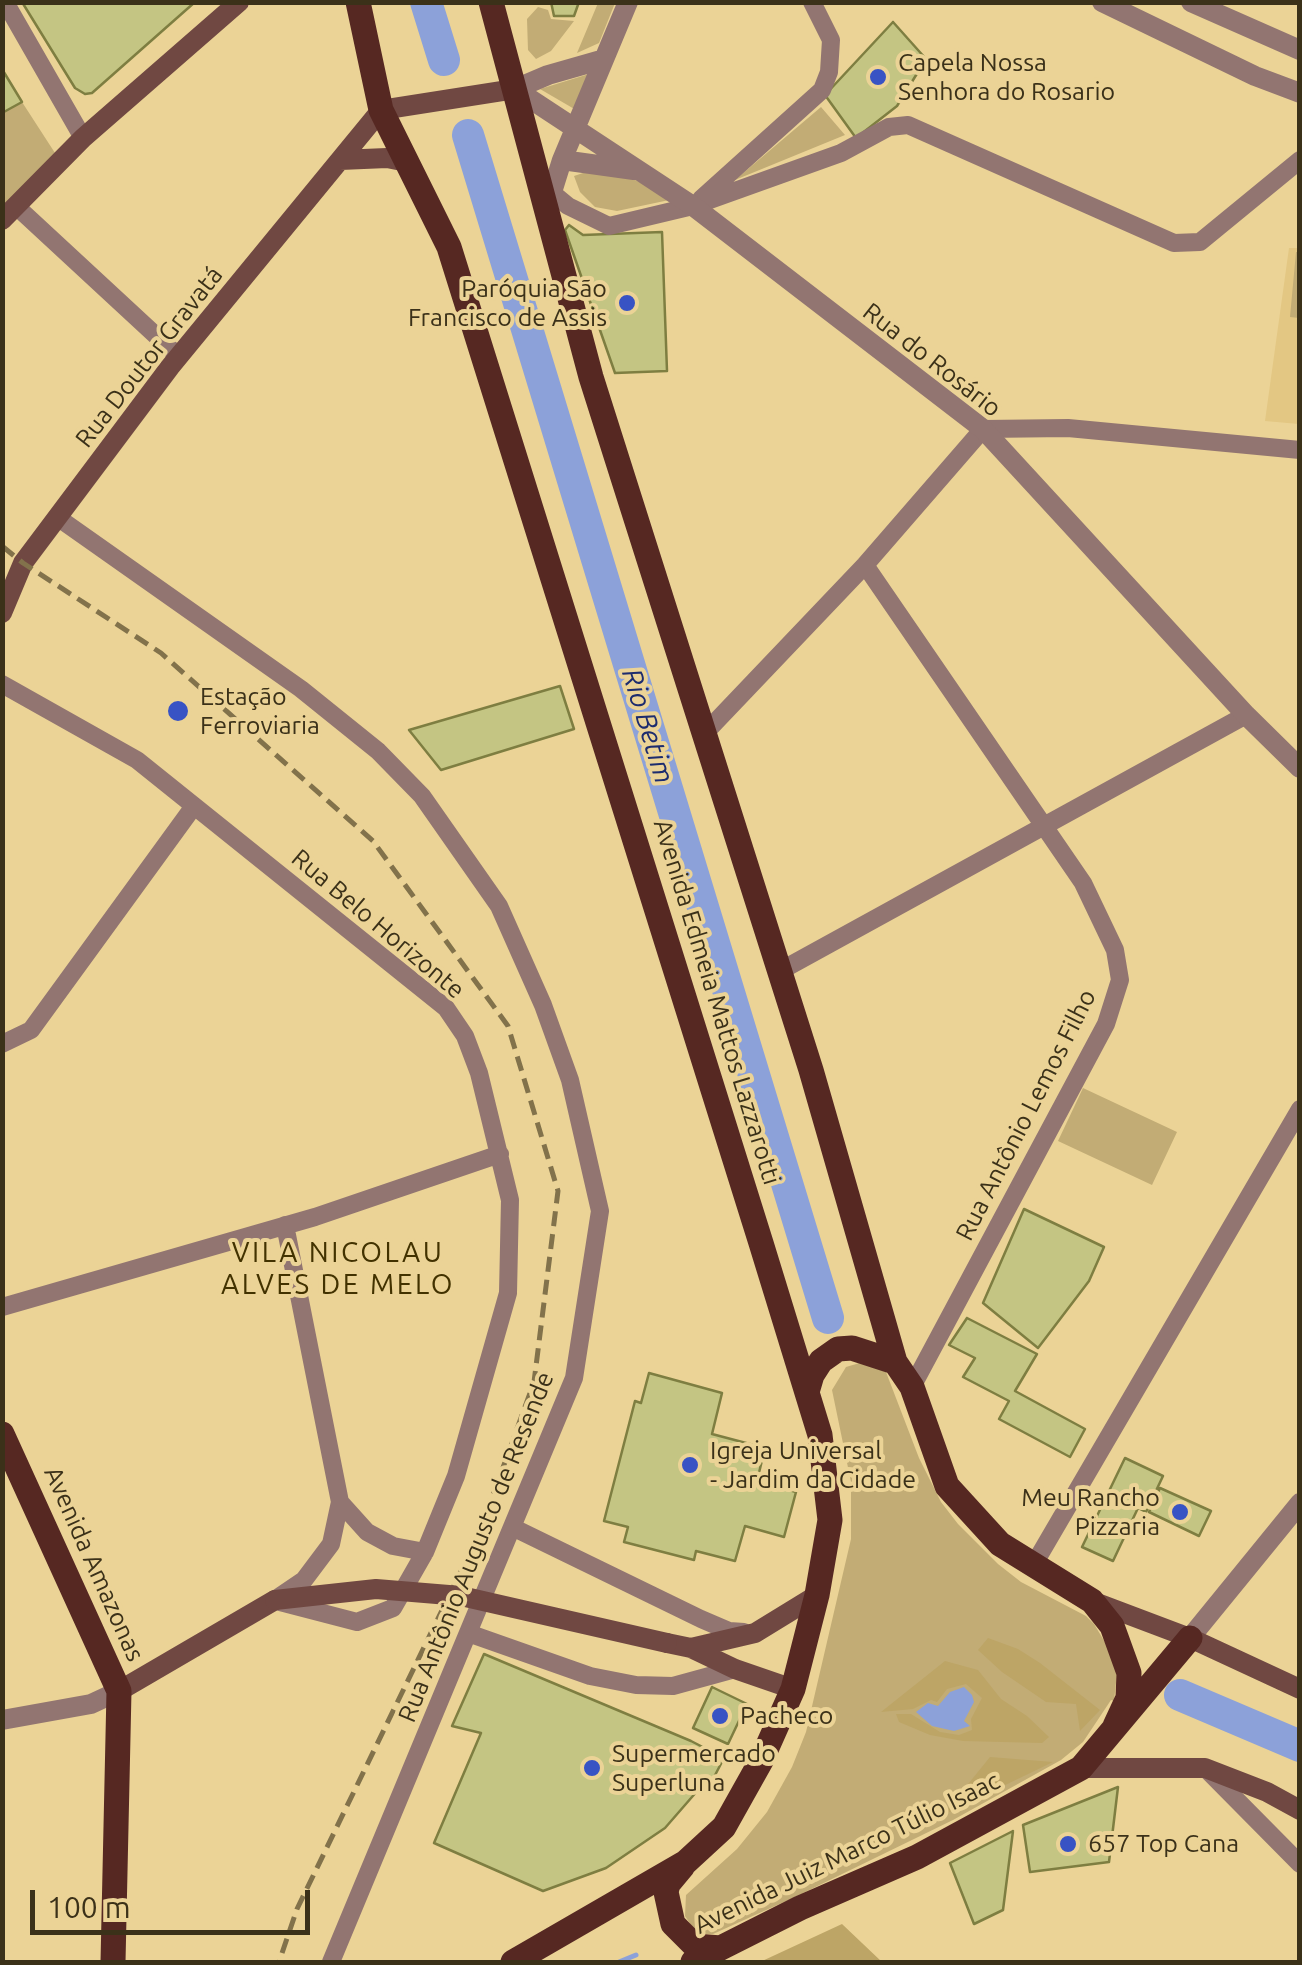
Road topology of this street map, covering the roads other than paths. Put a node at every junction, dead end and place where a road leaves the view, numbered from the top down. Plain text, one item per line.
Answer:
1 (4, 2) edge
2 (239, 2) edge
3 (358, 2) edge
4 (491, 2) edge
5 (628, 2) edge
6 (812, 2) edge
7 (1102, 2) edge
8 (1191, 2) edge
9 (1300, 50) edge
10 (604, 59) junction
11 (515, 89) junction
12 (1300, 92) edge
13 (381, 110) junction
14 (575, 126) junction
15 (82, 138) junction
16 (340, 160) junction
17 (562, 160) junction
18 (1300, 160) edge
19 (407, 162) junction
20 (638, 171) junction
21 (549, 200) junction
22 (693, 206) junction
23 (10, 214) edge
24 (178, 356) junction
25 (983, 429) junction
26 (1300, 450) edge
27 (57, 517) junction
28 (865, 565) junction
29 (5, 598) edge
30 (2, 684) edge
31 (1246, 715) junction
32 (704, 734) junction
33 (1300, 768) edge
34 (194, 806) junction
35 (1043, 827) junction
36 (780, 971) junction
37 (2, 1044) edge
38 (1300, 1109) edge
39 (500, 1154) junction
40 (285, 1225) junction
41 (2, 1308) edge
42 (896, 1362) junction
43 (912, 1387) junction
44 (807, 1392) junction
45 (4, 1443) edge
46 (340, 1502) junction
47 (1300, 1502) edge
48 (512, 1527) junction
49 (425, 1552) junction
50 (1033, 1566) junction
51 (818, 1595) junction
52 (275, 1600) junction
53 (1092, 1601) junction
54 (468, 1633) junction
55 (755, 1633) junction
56 (1190, 1638) junction
57 (691, 1648) junction
58 (735, 1670) junction
59 (793, 1689) junction
60 (1300, 1690) edge
61 (119, 1691) junction
62 (2, 1720) edge
63 (1115, 1726) junction
64 (1081, 1768) junction
65 (1206, 1768) junction
66 (1300, 1810) edge
67 (686, 1862) junction
68 (1300, 1864) edge
69 (721, 1948) junction
70 (113, 1962) edge
71 (331, 1962) edge
72 (513, 1962) edge
73 (693, 1962) edge

1 - 15 street
2 - 15 main road
3 - 13 main road, Avenida Edmeia Mattos Lazzarotti
4 - 11 main road
5 - 10 street
6 - 22 street
7 - 12 street
8 - 9 street
10 - 11 street
10 - 14 street
11 - 13 main road
11 - 14 street, Rua do Rosário
11 - 21 main road
13 - 16 main road, Rua Doutor Gravatá
13 - 19 main road, Avenida Edmeia Mattos Lazzarotti
14 - 17 street
14 - 20 street, Rua do Rosário
15 - 23 main road
16 - 19 main road
16 - 24 main road, Rua Doutor Gravatá
17 - 20 street
17 - 21 street
18 - 22 street
19 - 44 main road, Avenida Edmeia Mattos Lazzarotti
20 - 22 street, Rua do Rosário
21 - 22 street
21 - 32 main road
22 - 25 street, Rua do Rosário
23 - 24 street
24 - 27 main road, Rua Doutor Gravatá
25 - 26 street
25 - 28 street
25 - 31 street, Rua do Rosário
27 - 29 main road, Rua Doutor Gravatá
27 - 48 street, Rua Antônio Augusto de Resende
28 - 32 street
28 - 35 street, Rua Antônio Lemos Filho
30 - 34 street, Rua Belo Horizonte
31 - 33 street, Rua do Rosário
31 - 35 street
32 - 36 main road
34 - 37 street
34 - 39 street, Rua Belo Horizonte
35 - 36 street
35 - 43 street, Rua Antônio Lemos Filho
36 - 42 main road
38 - 50 street
39 - 40 street
39 - 49 street, Rua Belo Horizonte
40 - 41 street
40 - 46 street
42 - 43 main road
42 - 44 main road
43 - 50 main road
44 - 51 main road, Avenida Edmeia Mattos Lazzarotti
45 - 61 main road, Avenida Amazonas
46 - 49 street
46 - 52 street
47 - 56 street
48 - 54 street, Rua Antônio Augusto de Resende
48 - 55 street
49 - 52 street, Rua Belo Horizonte
50 - 53 main road
51 - 55 main road
51 - 59 main road, Avenida Edmeia Mattos Lazzarotti
52 - 57 main road, bridge
52 - 61 main road
53 - 56 main road
53 - 63 main road
54 - 58 street
54 - 71 street, Rua Antônio Augusto de Resende
55 - 57 main road
56 - 60 main road
56 - 63 main road
57 - 58 main road
58 - 59 main road
59 - 67 main road
61 - 62 street
61 - 70 main road, Avenida Amazonas
63 - 64 main road
64 - 65 main road
64 - 69 main road, Avenida Juiz Marco Túlio Isaac
65 - 66 main road
65 - 68 street
67 - 69 main road
67 - 72 main road
69 - 73 main road, Avenida Juiz Marco Túlio Isaac

